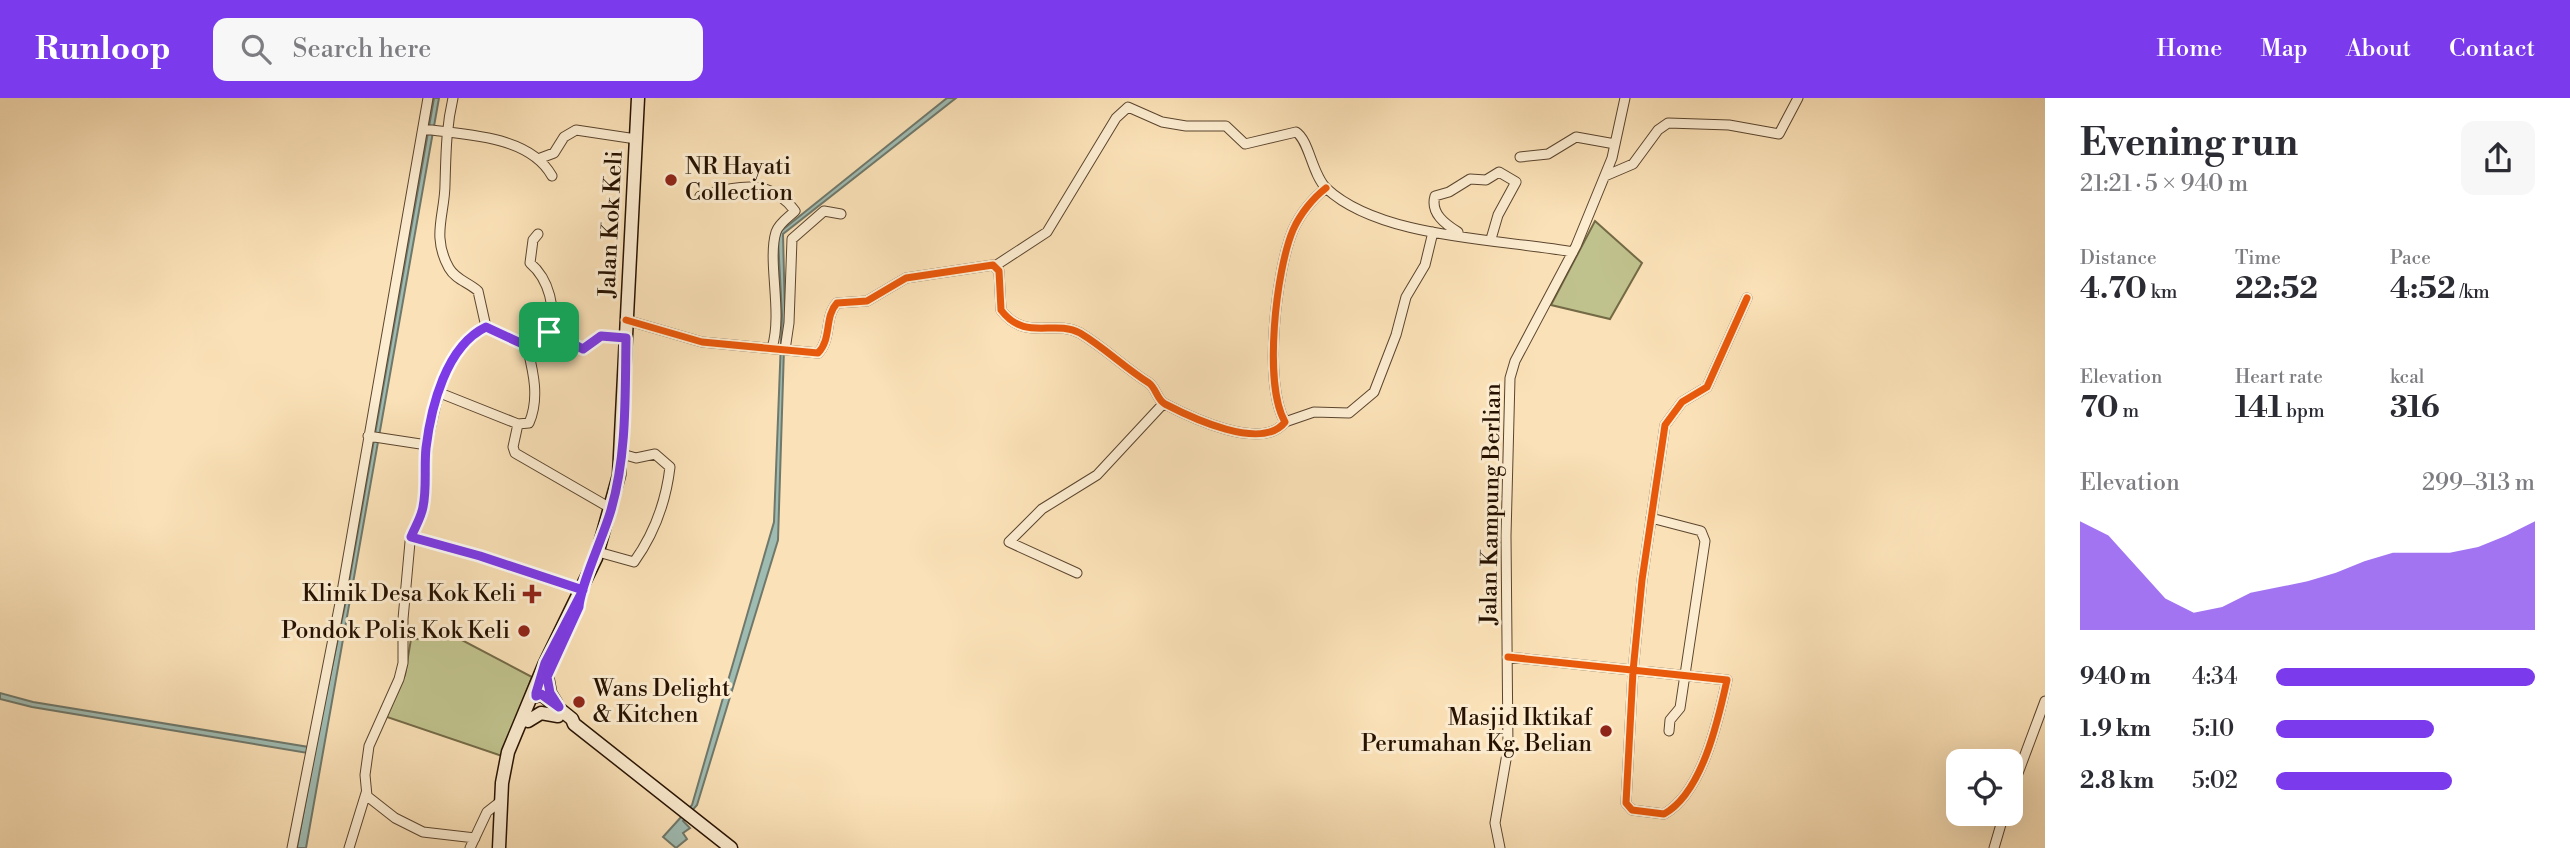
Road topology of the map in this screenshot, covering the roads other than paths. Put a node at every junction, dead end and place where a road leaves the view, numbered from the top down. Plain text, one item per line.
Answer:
1 (428, 98) edge
2 (453, 98) edge
3 (638, 98) edge
4 (1625, 98) edge
5 (1798, 98) edge
6 (424, 129) junction
7 (441, 131) junction
8 (636, 139) junction
9 (1615, 144) junction
10 (1520, 157) dead end
11 (538, 159) junction
12 (552, 176) dead end
13 (1605, 176) junction
14 (1326, 188) junction
15 (700, 196) dead end
16 (841, 214) dead end
17 (1433, 232) junction
18 (538, 234) dead end
19 (1463, 235) junction
20 (1491, 239) junction
21 (1573, 252) junction
22 (995, 266) junction
23 (1747, 299) dead end
24 (626, 320) junction
25 (486, 327) junction
26 (549, 332) junction
27 (626, 338) junction
28 (527, 346) junction
29 (772, 348) junction
30 (785, 350) junction
31 (440, 393) junction
32 (1163, 404) junction
33 (1285, 422) junction
34 (518, 424) junction
35 (370, 437) junction
36 (427, 445) junction
37 (622, 454) junction
38 (612, 509) junction
39 (1651, 518) junction
40 (411, 537) junction
41 (598, 552) junction
42 (1077, 573) dead end
43 (581, 594) junction
44 (1508, 657) junction
45 (545, 663) junction
46 (1633, 671) junction
47 (1685, 676) junction
48 (547, 677) junction
49 (538, 697) junction
50 (2045, 701) edge
51 (558, 712) junction
52 (524, 723) junction
53 (1669, 731) dead end
54 (2023, 760) edge
55 (367, 789) junction
56 (502, 797) junction
57 (2000, 826) edge
58 (475, 838) junction
59 (728, 847) edge
60 (292, 848) edge
61 (349, 848) edge
62 (470, 848) edge
63 (499, 848) edge
64 (1500, 848) edge
65 (1994, 848) edge

1 - 6 street
2 - 7 street
3 - 8 street, Jalan Kok Keli
4 - 9 street, Jalan Kampung Berlian
5 - 13 street
6 - 7 street
6 - 35 street
7 - 11 street
7 - 25 street
8 - 11 street
8 - 24 street, Jalan Kok Keli
9 - 10 street
9 - 13 street, Jalan Kampung Berlian
11 - 12 street
13 - 21 street, Jalan Kampung Berlian
14 - 17 street
14 - 22 street
14 - 33 street
15 - 29 street
16 - 30 street
17 - 19 street
17 - 33 street
18 - 26 street
19 - 20 street
19 - 20 street
20 - 21 street
21 - 44 street, Jalan Kampung Berlian
22 - 30 street
22 - 32 street
23 - 39 street
24 - 27 street, Jalan Kok Keli
24 - 29 street
25 - 28 street
25 - 31 street
26 - 27 street
26 - 28 street
27 - 37 street, Jalan Kok Keli
28 - 34 street
29 - 30 street
31 - 34 street
31 - 36 street
32 - 33 street
32 - 42 street
34 - 38 street
35 - 36 street
35 - 60 street
36 - 40 street
37 - 38 street, Jalan Kok Keli
37 - 41 street
38 - 41 street, Jalan Kok Keli
39 - 46 street
39 - 47 street
40 - 43 street
40 - 55 street
41 - 43 street, Jalan Kok Keli
43 - 45 street, Jalan Kok Keli
43 - 48 street, Jalan Kok Keli
44 - 46 street
44 - 64 street, Jalan Kampung Berlian
45 - 49 street
45 - 52 street, Jalan Kok Keli
46 - 47 street
46 - 47 street
47 - 53 street
48 - 49 street, Jalan Kok Keli
48 - 51 street
49 - 51 street
49 - 52 street, Jalan Kok Keli
50 - 54 street
51 - 52 street
51 - 59 street
52 - 56 street, Jalan Kok Keli
55 - 58 street
55 - 61 street
56 - 58 street
56 - 63 street, Jalan Kok Keli
57 - 65 street
58 - 62 street

